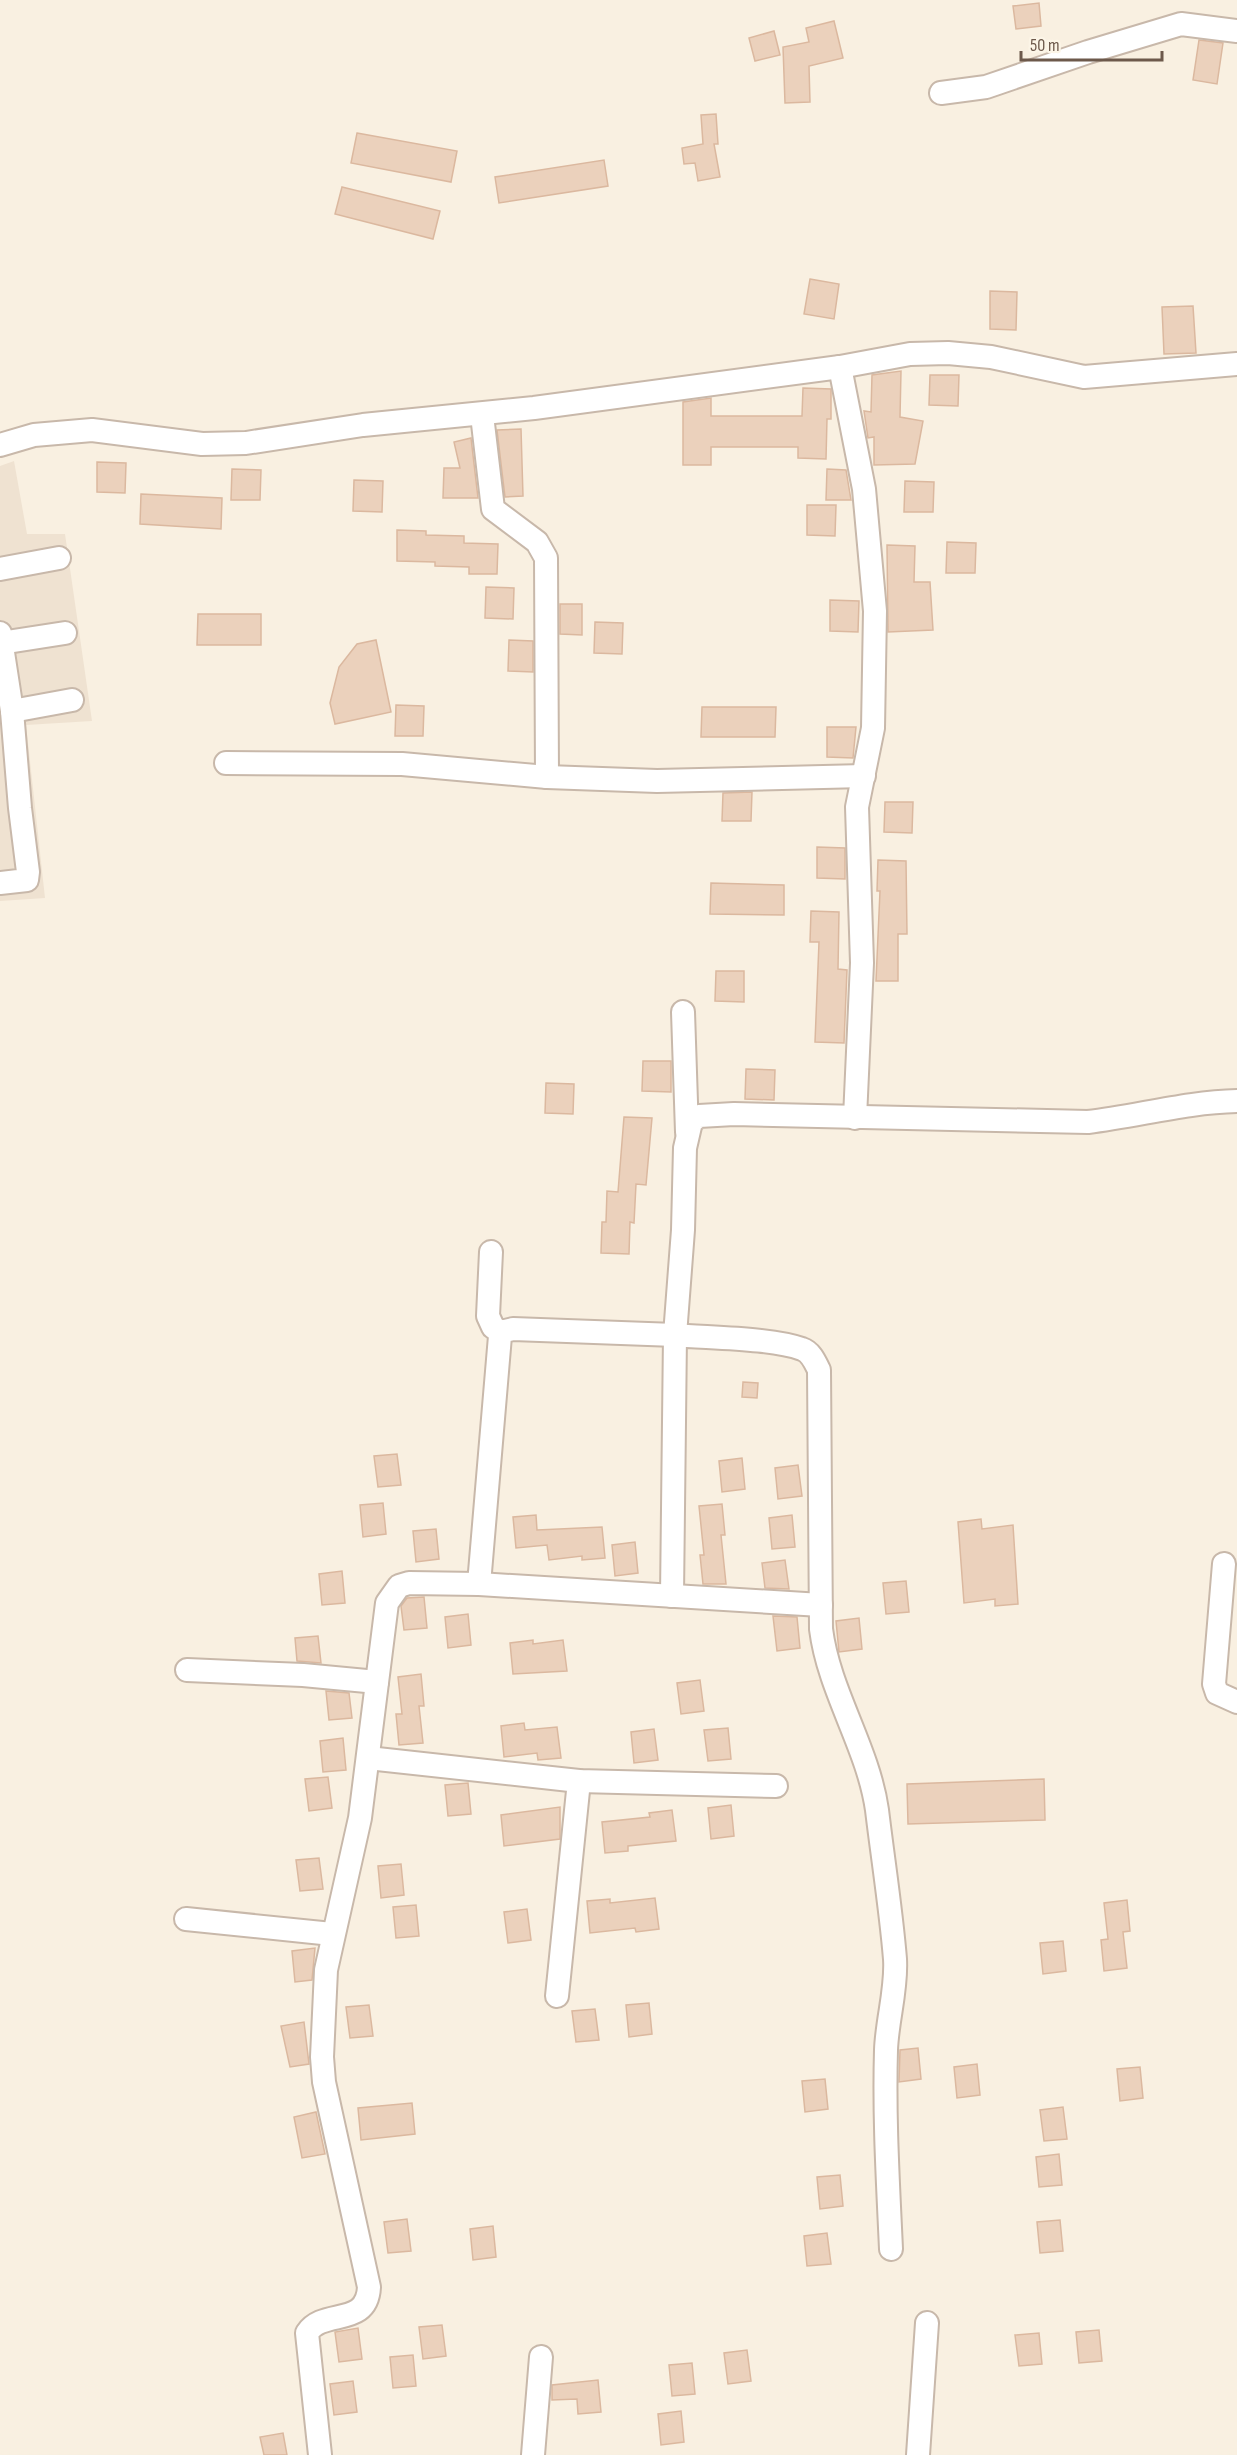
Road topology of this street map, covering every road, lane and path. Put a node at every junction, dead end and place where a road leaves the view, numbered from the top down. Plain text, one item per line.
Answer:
1 (1237, 31) edge
2 (941, 93) dead end
3 (1237, 364) edge
4 (840, 366) junction
5 (482, 415) junction
6 (0, 445) edge
7 (58, 558) dead end
8 (0, 569) edge
9 (65, 633) dead end
10 (2, 650) edge
11 (72, 700) dead end
12 (12, 711) junction
13 (6, 736) edge
14 (226, 763) dead end
15 (864, 776) junction
16 (547, 777) junction
17 (10, 810) edge
18 (0, 884) edge
19 (683, 1012) dead end
20 (1237, 1101) edge
21 (855, 1118) junction
22 (687, 1132) junction
23 (491, 1252) dead end
24 (502, 1333) junction
25 (675, 1335) junction
26 (1224, 1564) dead end
27 (479, 1584) junction
28 (672, 1596) junction
29 (821, 1605) junction
30 (187, 1670) dead end
31 (377, 1682) junction
32 (1237, 1702) edge
33 (368, 1758) junction
34 (579, 1781) junction
35 (776, 1786) dead end
36 (186, 1919) dead end
37 (332, 1934) junction
38 (556, 1996) dead end
39 (891, 2249) dead end
40 (927, 2323) dead end
41 (541, 2357) dead end
42 (320, 2455) edge
43 (533, 2455) edge
44 (918, 2455) edge

1 - 2 street
3 - 4 street
4 - 5 street
4 - 15 street
5 - 6 street
5 - 16 street
7 - 8 street
9 - 10 street
10 - 12 street
11 - 12 street
12 - 13 street
13 - 17 street
14 - 16 street
15 - 16 street
15 - 21 street
17 - 18 street
19 - 22 street
20 - 21 street
21 - 22 street
22 - 25 street
23 - 24 street
24 - 25 street
24 - 27 street
25 - 28 street
25 - 29 street
26 - 32 street
27 - 28 street
27 - 31 street
28 - 29 street
29 - 39 street
30 - 31 street
31 - 33 street
33 - 34 street
33 - 37 street
34 - 35 street
34 - 38 street
36 - 37 street
37 - 42 street
40 - 44 street
41 - 43 street

